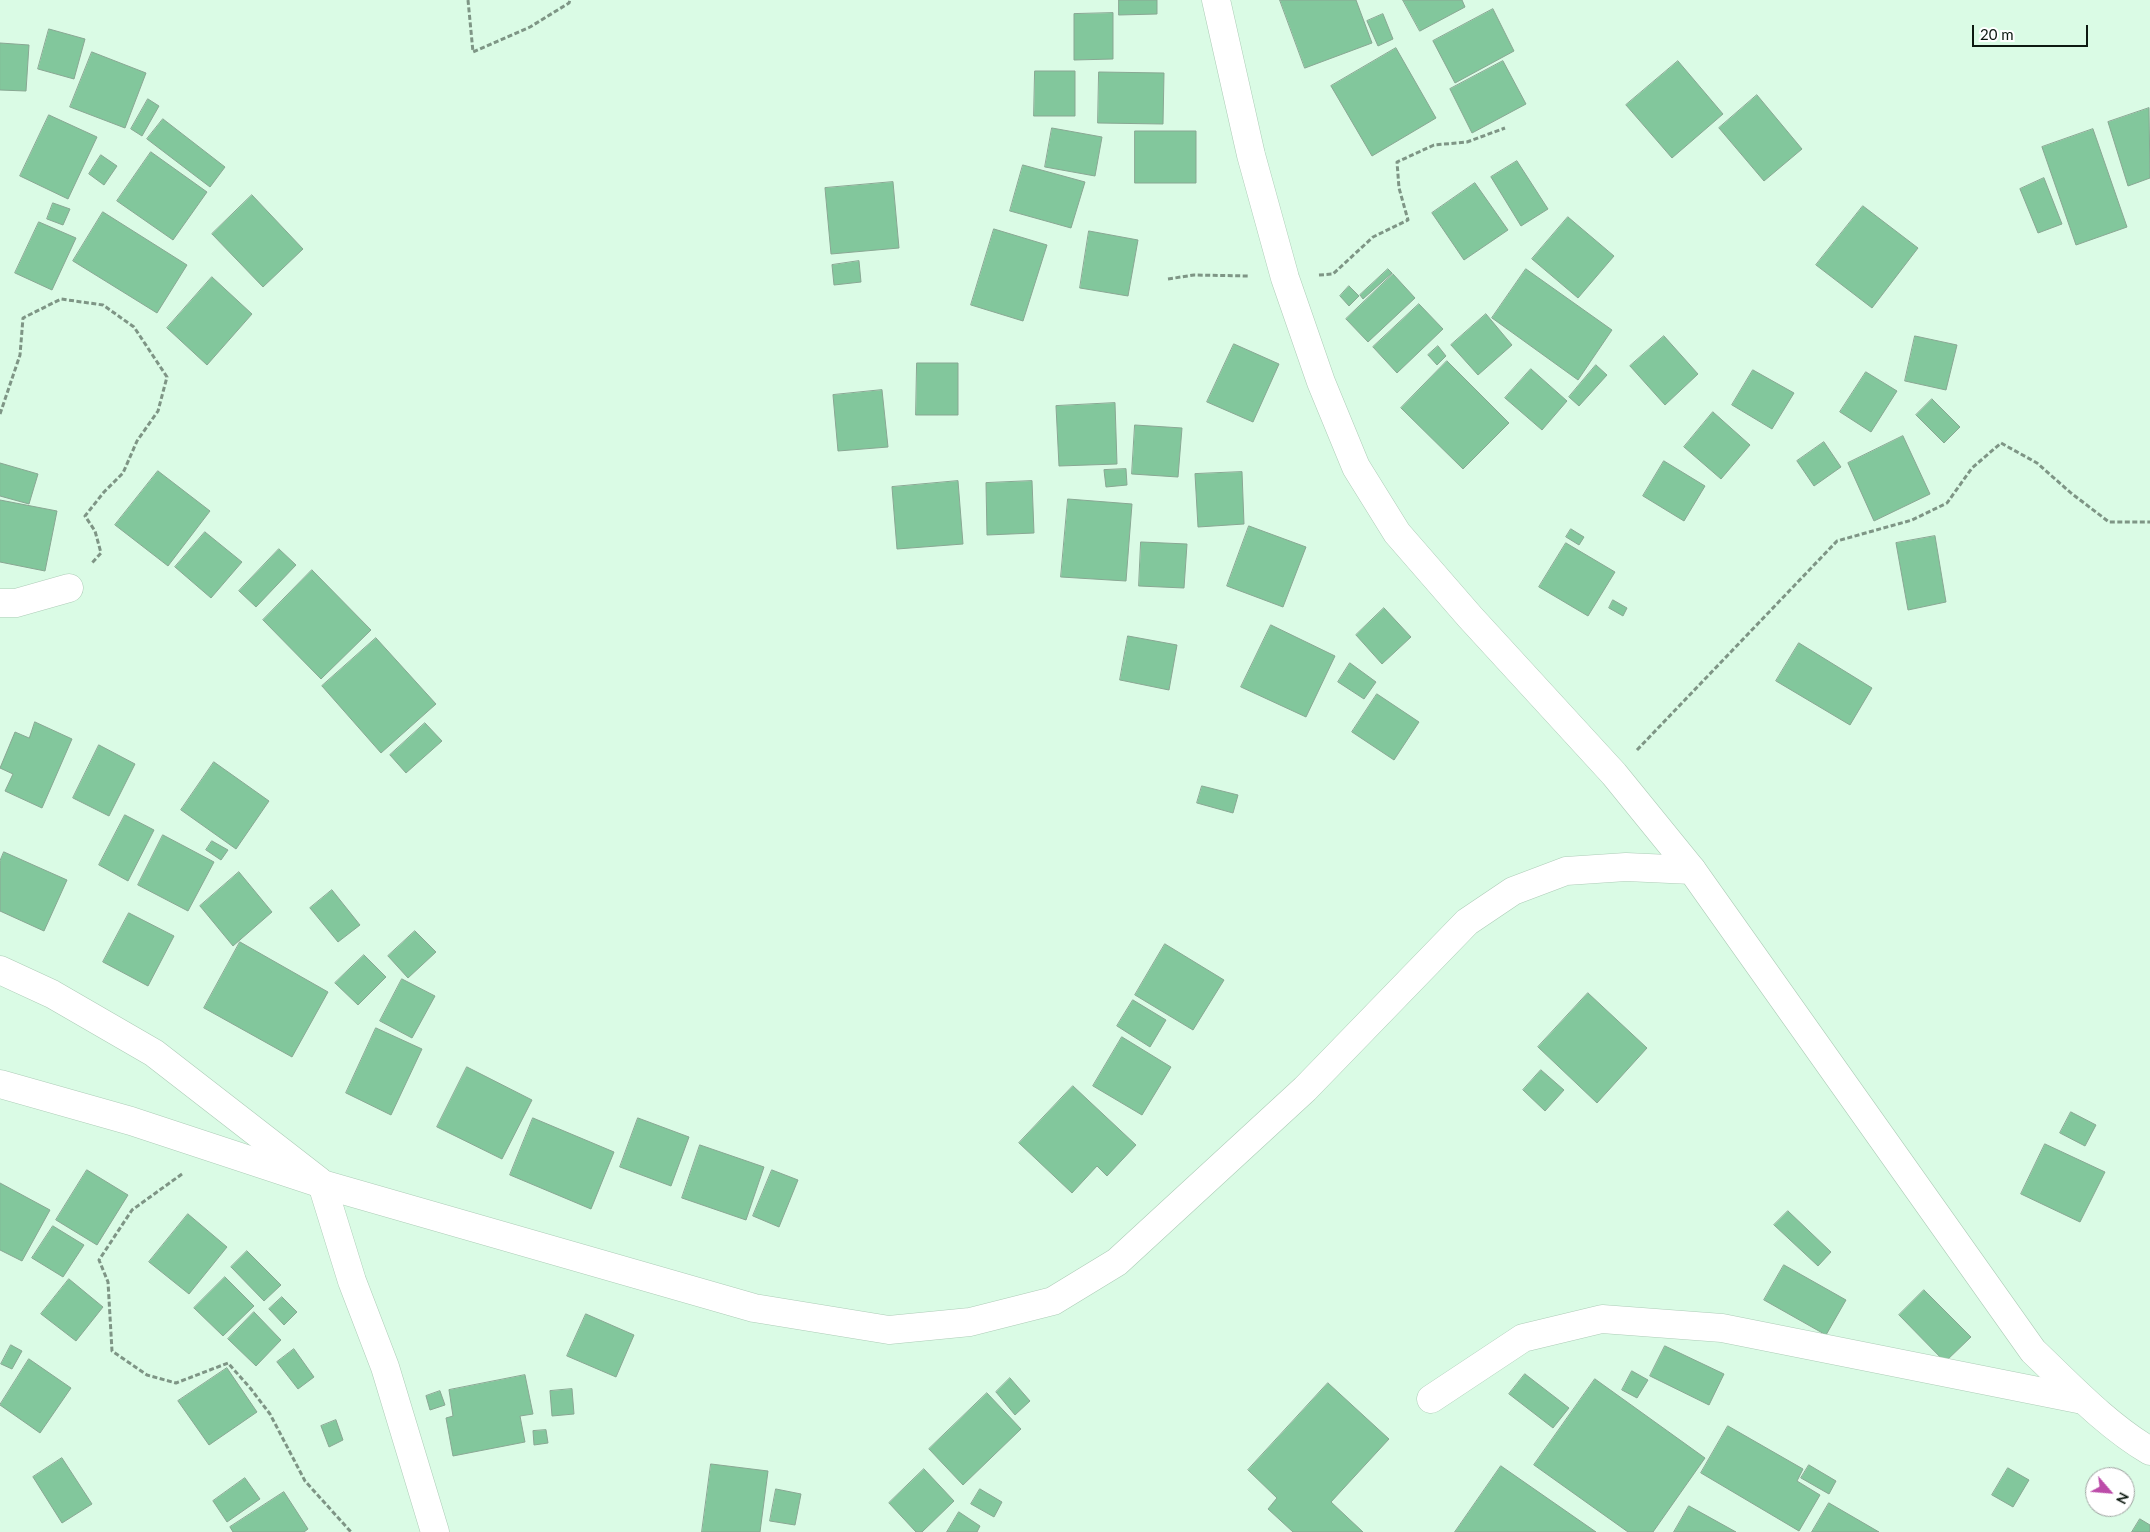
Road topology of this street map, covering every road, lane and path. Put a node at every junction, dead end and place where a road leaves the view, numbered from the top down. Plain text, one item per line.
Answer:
1 (468, 0) edge
2 (570, 0) edge
3 (1216, 0) edge
4 (1505, 128) dead end
5 (1285, 278) junction
6 (1168, 279) dead end
7 (0, 414) edge
8 (2150, 522) edge
9 (69, 588) joint
10 (0, 604) edge
11 (1614, 774) junction
12 (1692, 870) junction
13 (0, 970) edge
14 (0, 1084) edge
15 (218, 1150) junction
16 (322, 1184) junction
17 (1431, 1399) dead end
18 (2084, 1400) junction
19 (2150, 1451) edge
20 (350, 1532) edge
21 (435, 1532) edge

1 - 2 path
3 - 5 main road
4 - 5 path
5 - 6 path
5 - 11 main road
7 - 9 path
8 - 11 path
9 - 10 main road
11 - 12 main road
12 - 16 main road
12 - 18 main road
13 - 16 main road
14 - 15 main road
15 - 16 main road
15 - 20 path
16 - 21 main road
17 - 18 main road
18 - 19 main road

